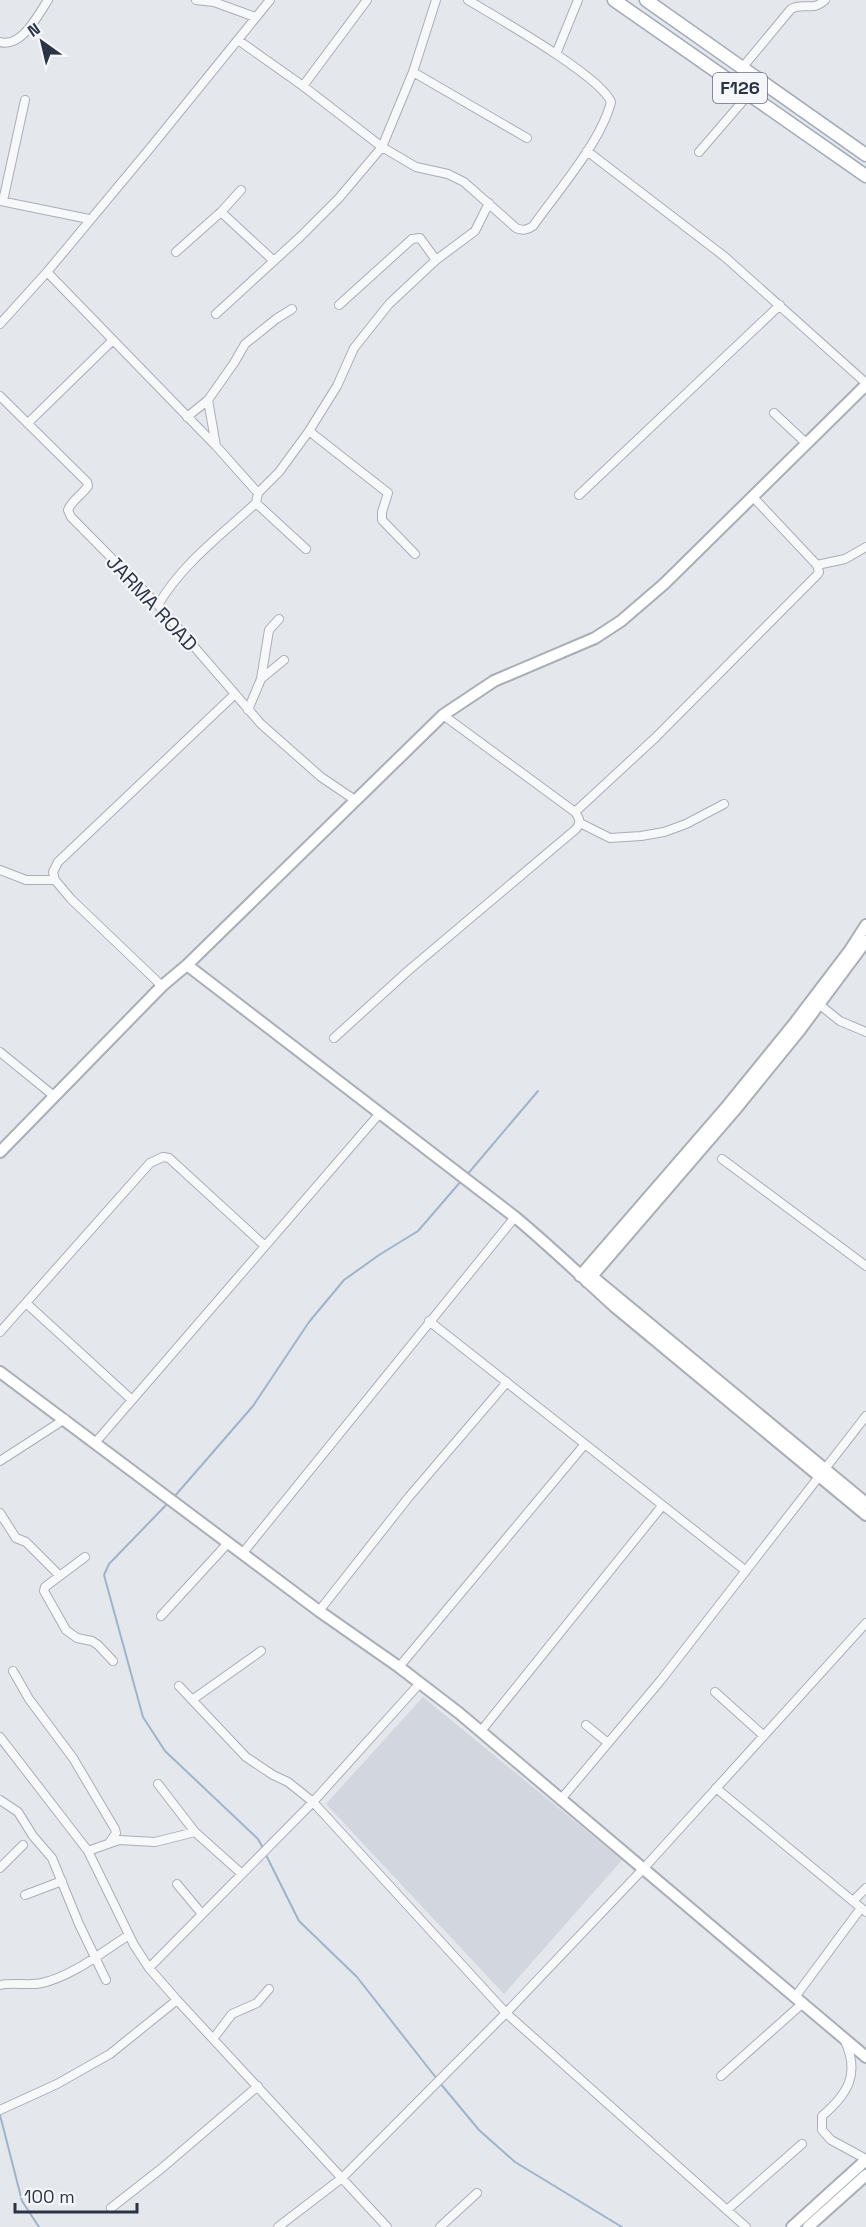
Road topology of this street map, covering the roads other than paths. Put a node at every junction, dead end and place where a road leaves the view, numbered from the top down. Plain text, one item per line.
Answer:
1 (48, 0) edge
2 (196, 0) edge
3 (270, 0) edge
4 (367, 0) edge
5 (436, 0) edge
6 (468, 0) edge
7 (578, 0) edge
8 (614, 0) edge
9 (646, 0) edge
10 (825, 0) edge
11 (668, 16) junction
12 (255, 17) junction
13 (658, 31) junction
14 (238, 40) junction
15 (0, 42) edge
16 (556, 54) junction
17 (742, 68) junction
18 (413, 72) junction
19 (303, 86) junction
20 (749, 94) junction
21 (25, 100) dead end
22 (527, 138) dead end
23 (382, 147) junction
24 (587, 151) junction
25 (699, 152) dead end
26 (866, 155) edge
27 (866, 176) edge
28 (241, 190) dead end
29 (1, 201) edge
30 (489, 203) junction
31 (220, 212) junction
32 (89, 219) junction
33 (176, 252) dead end
34 (436, 260) junction
35 (274, 261) junction
36 (47, 272) junction
37 (339, 304) dead end
38 (780, 305) junction
39 (292, 309) dead end
40 (216, 314) dead end
41 (0, 324) edge
42 (112, 339) junction
43 (866, 384) edge
44 (0, 396) edge
45 (208, 400) junction
46 (774, 413) dead end
47 (187, 417) junction
48 (29, 422) junction
49 (309, 430) junction
50 (807, 444) junction
51 (217, 447) junction
52 (258, 493) junction
53 (579, 495) dead end
54 (753, 497) junction
55 (256, 502) junction
56 (866, 547) edge
57 (306, 549) dead end
58 (415, 554) dead end
59 (817, 565) junction
60 (158, 605) junction
61 (279, 619) dead end
62 (284, 660) dead end
63 (261, 679) junction
64 (234, 695) junction
65 (248, 710) junction
66 (443, 716) junction
67 (355, 800) junction
68 (724, 804) dead end
69 (575, 812) junction
70 (580, 823) junction
71 (0, 870) edge
72 (55, 880) junction
73 (866, 925) edge
74 (866, 940) edge
75 (187, 966) junction
76 (162, 986) junction
77 (820, 1005) junction
78 (866, 1032) edge
79 (334, 1038) dead end
80 (0, 1052) edge
81 (54, 1096) junction
82 (380, 1113) junction
83 (0, 1152) edge
84 (722, 1159) dead end
85 (515, 1217) junction
86 (265, 1246) junction
87 (606, 1252) junction
88 (567, 1260) junction
89 (866, 1266) edge
90 (586, 1276) junction
91 (609, 1290) junction
92 (27, 1303) junction
93 (429, 1321) junction
94 (0, 1332) edge
95 (0, 1372) edge
96 (507, 1382) junction
97 (132, 1400) junction
98 (866, 1416) edge
99 (65, 1419) junction
100 (95, 1443) junction
101 (585, 1444) junction
102 (0, 1461) edge
103 (822, 1474) junction
104 (866, 1503) edge
105 (662, 1506) junction
106 (0, 1513) edge
107 (866, 1515) edge
108 (8, 1527) junction
109 (0, 1531) edge
110 (228, 1543) junction
111 (242, 1554) junction
112 (85, 1557) dead end
113 (746, 1571) junction
114 (60, 1576) junction
115 (319, 1611) junction
116 (162, 1616) dead end
117 (866, 1623) edge
118 (261, 1651) dead end
119 (113, 1661) dead end
120 (399, 1667) junction
121 (13, 1671) dead end
122 (420, 1683) junction
123 (179, 1686) dead end
124 (715, 1692) dead end
125 (192, 1700) junction
126 (586, 1725) dead end
127 (481, 1731) junction
128 (764, 1736) junction
129 (608, 1743) junction
130 (2, 1744) edge
131 (158, 1784) dead end
132 (716, 1788) junction
133 (562, 1798) junction
134 (0, 1800) edge
135 (313, 1802) junction
136 (195, 1832) junction
137 (109, 1843) junction
138 (23, 1845) dead end
139 (88, 1851) junction
140 (0, 1868) edge
141 (644, 1869) junction
142 (242, 1874) junction
143 (62, 1881) junction
144 (177, 1884) dead end
145 (866, 1888) edge
146 (26, 1895) dead end
147 (853, 1901) junction
148 (864, 1910) edge
149 (202, 1914) junction
150 (129, 1935) junction
151 (94, 1957) junction
152 (149, 1968) junction
153 (106, 1980) dead end
154 (0, 1986) edge
155 (269, 1989) dead end
156 (177, 2000) junction
157 (799, 2000) junction
158 (506, 2013) junction
159 (843, 2038) junction
160 (213, 2039) junction
161 (866, 2057) edge
162 (721, 2076) dead end
163 (258, 2086) junction
164 (4, 2109) edge
165 (802, 2144) dead end
166 (866, 2159) edge
167 (866, 2175) edge
168 (342, 2178) junction
169 (477, 2193) dead end
170 (111, 2208) dead end
171 (727, 2210) junction
172 (278, 2227) edge
173 (387, 2227) edge
174 (440, 2227) edge
175 (746, 2227) edge
176 (792, 2227) edge
177 (808, 2227) edge

1 - 15 street
2 - 12 street
3 - 12 street
4 - 19 street
5 - 18 street
6 - 16 street
7 - 16 street
8 - 13 main road, F126
9 - 11 main road, F126
10 - 17 street
11 - 13 main road
11 - 17 main road, F126
12 - 14 street
13 - 20 main road, F126
14 - 19 street
14 - 32 street
16 - 24 street
17 - 26 main road, F126
18 - 22 street
18 - 23 street
19 - 23 street
20 - 25 street
20 - 27 main road, F126
21 - 29 street
23 - 30 street
23 - 35 street
24 - 30 street
24 - 38 street
28 - 31 street
29 - 32 street
30 - 34 street
31 - 33 street
31 - 35 street
32 - 36 street
34 - 37 street
34 - 49 street
35 - 40 street
36 - 41 street
36 - 42 street
38 - 43 street
38 - 53 street
39 - 45 street
42 - 47 street
42 - 48 street
43 - 50 street
44 - 48 street, JARMA ROAD
45 - 47 street
45 - 51 street
46 - 50 street
47 - 51 street
48 - 60 street, JARMA ROAD
49 - 52 street
49 - 58 street
50 - 54 street
51 - 52 street
52 - 55 street
54 - 59 street
54 - 66 street
55 - 57 street
55 - 60 street
56 - 59 street
59 - 69 street
60 - 64 street, JARMA ROAD
61 - 63 street
62 - 63 street
63 - 65 street
64 - 65 street, JARMA ROAD
64 - 72 street
65 - 67 street, JARMA ROAD
66 - 67 street
66 - 69 street
67 - 75 street
68 - 70 street
69 - 70 street
70 - 79 street
71 - 72 street
72 - 76 street
73 - 87 street
74 - 77 street
75 - 76 street
75 - 82 street
76 - 81 street
77 - 78 street
77 - 87 street
80 - 81 street
81 - 83 street
82 - 85 street
82 - 86 street
84 - 89 street
85 - 88 street
85 - 93 street
86 - 92 street
86 - 97 street
87 - 88 street
87 - 90 street
87 - 91 street
88 - 90 street
90 - 91 street
90 - 103 street
91 - 103 street
92 - 94 street
92 - 97 street
93 - 96 street
93 - 111 street
95 - 99 street
96 - 101 street
96 - 115 street
97 - 100 street
98 - 103 street
99 - 100 street
99 - 102 street
100 - 110 street
101 - 105 street
101 - 120 street
103 - 104 street
103 - 107 street
103 - 113 street
105 - 113 street
105 - 127 street
106 - 108 street
108 - 109 street
108 - 114 street
110 - 111 street
110 - 116 street
111 - 115 street
112 - 114 street
113 - 129 street
114 - 119 street
115 - 120 street
117 - 128 street
118 - 125 street
120 - 122 street
121 - 137 street
122 - 127 street
122 - 135 street
123 - 125 street
124 - 128 street
125 - 135 street
126 - 129 street
127 - 133 street
128 - 132 street
129 - 133 street
130 - 139 street
131 - 136 street
132 - 141 street
132 - 147 street
133 - 141 street
134 - 143 street
135 - 142 street
135 - 158 street
136 - 137 street
136 - 142 street
137 - 139 street
138 - 140 street
139 - 150 street
141 - 157 street
141 - 158 street
142 - 149 street
143 - 146 street
143 - 151 street
144 - 149 street
145 - 147 street
147 - 148 street
148 - 157 street
149 - 152 street
150 - 151 street
150 - 152 street
151 - 153 street
151 - 154 street
152 - 156 street
155 - 160 street
156 - 160 street
156 - 164 street
157 - 159 street
157 - 162 street
158 - 168 street
158 - 171 street
159 - 161 street
159 - 166 street
160 - 163 street
163 - 168 street
163 - 170 street
165 - 171 street
166 - 176 street
167 - 177 street
168 - 172 street
168 - 173 street
169 - 174 street
171 - 175 street

